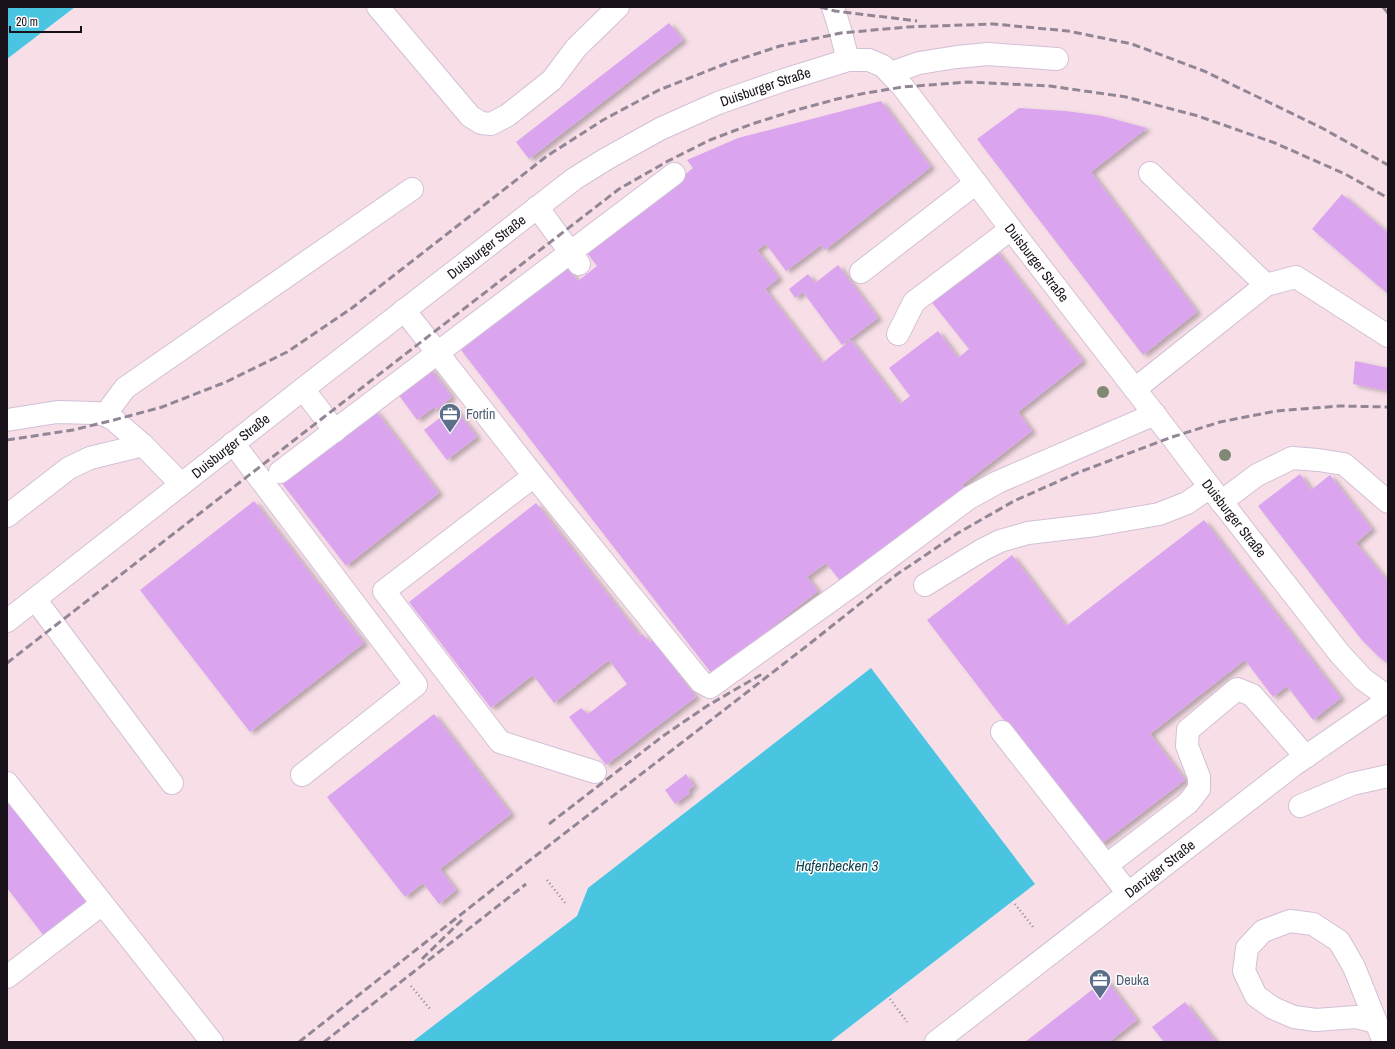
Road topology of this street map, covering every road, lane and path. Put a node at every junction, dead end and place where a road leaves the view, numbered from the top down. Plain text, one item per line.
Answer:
1 (378, 7) edge
2 (618, 7) edge
3 (837, 8) edge
4 (1057, 59) dead end
5 (848, 60) junction
6 (891, 73) junction
7 (1150, 173) dead end
8 (674, 174) dead end
9 (976, 183) junction
10 (412, 188) dead end
11 (537, 207) junction
12 (1011, 229) junction
13 (575, 259) junction
14 (861, 272) dead end
15 (1266, 285) junction
16 (404, 310) junction
17 (898, 334) dead end
18 (1388, 336) edge
19 (438, 354) junction
20 (302, 389) junction
21 (1135, 389) junction
22 (1155, 414) junction
23 (105, 415) junction
24 (7, 420) edge
25 (335, 431) junction
26 (233, 443) junction
27 (143, 445) junction
28 (280, 472) dead end
29 (534, 476) junction
30 (181, 484) junction
31 (1215, 495) junction
32 (1388, 502) edge
33 (7, 516) edge
34 (925, 585) dead end
35 (35, 599) junction
36 (7, 620) edge
37 (1388, 697) edge
38 (1388, 700) edge
39 (1002, 732) dead end
40 (1306, 756) junction
41 (595, 772) dead end
42 (302, 775) dead end
43 (1388, 776) edge
44 (7, 783) edge
45 (172, 783) dead end
46 (1300, 806) dead end
47 (1116, 858) dead end
48 (547, 880) dead end
49 (1128, 892) junction
50 (102, 904) junction
51 (566, 904) dead end
52 (1015, 904) dead end
53 (1033, 926) dead end
54 (7, 978) edge
55 (411, 986) dead end
56 (890, 999) dead end
57 (430, 1009) dead end
58 (907, 1022) dead end
59 (1380, 1032) edge
60 (212, 1042) edge
61 (936, 1042) edge

1 - 2 street
3 - 5 street
4 - 6 street
5 - 6 street, Duisburger Straße
5 - 11 street, Duisburger Straße
6 - 9 street, Duisburger Straße
7 - 15 street
8 - 13 street
9 - 12 street, Duisburger Straße
9 - 14 street
10 - 23 street
11 - 13 street
11 - 16 street, Duisburger Straße
12 - 17 street
12 - 21 street, Duisburger Straße
13 - 19 street
15 - 18 street
15 - 21 street
16 - 19 street
16 - 20 street, Duisburger Straße
19 - 25 street
19 - 29 street
20 - 25 street
20 - 26 street, Duisburger Straße
21 - 22 street, Duisburger Straße
22 - 29 street
22 - 31 street, Duisburger Straße
23 - 24 street
23 - 27 street
25 - 28 street
26 - 30 street, Duisburger Straße
26 - 42 street
27 - 30 street
27 - 33 street
29 - 41 street
30 - 35 street, Duisburger Straße
31 - 32 street
31 - 34 street
31 - 37 street, Duisburger Straße
35 - 36 street, Duisburger Straße
35 - 45 street
38 - 40 street, Danziger Straße
39 - 49 street
40 - 47 street
40 - 49 street, Danziger Straße
43 - 46 street
44 - 50 street
48 - 51 path
49 - 61 street, Danziger Straße
50 - 54 street
50 - 60 street
52 - 53 path
55 - 57 path
56 - 58 path
59 - 59 street

